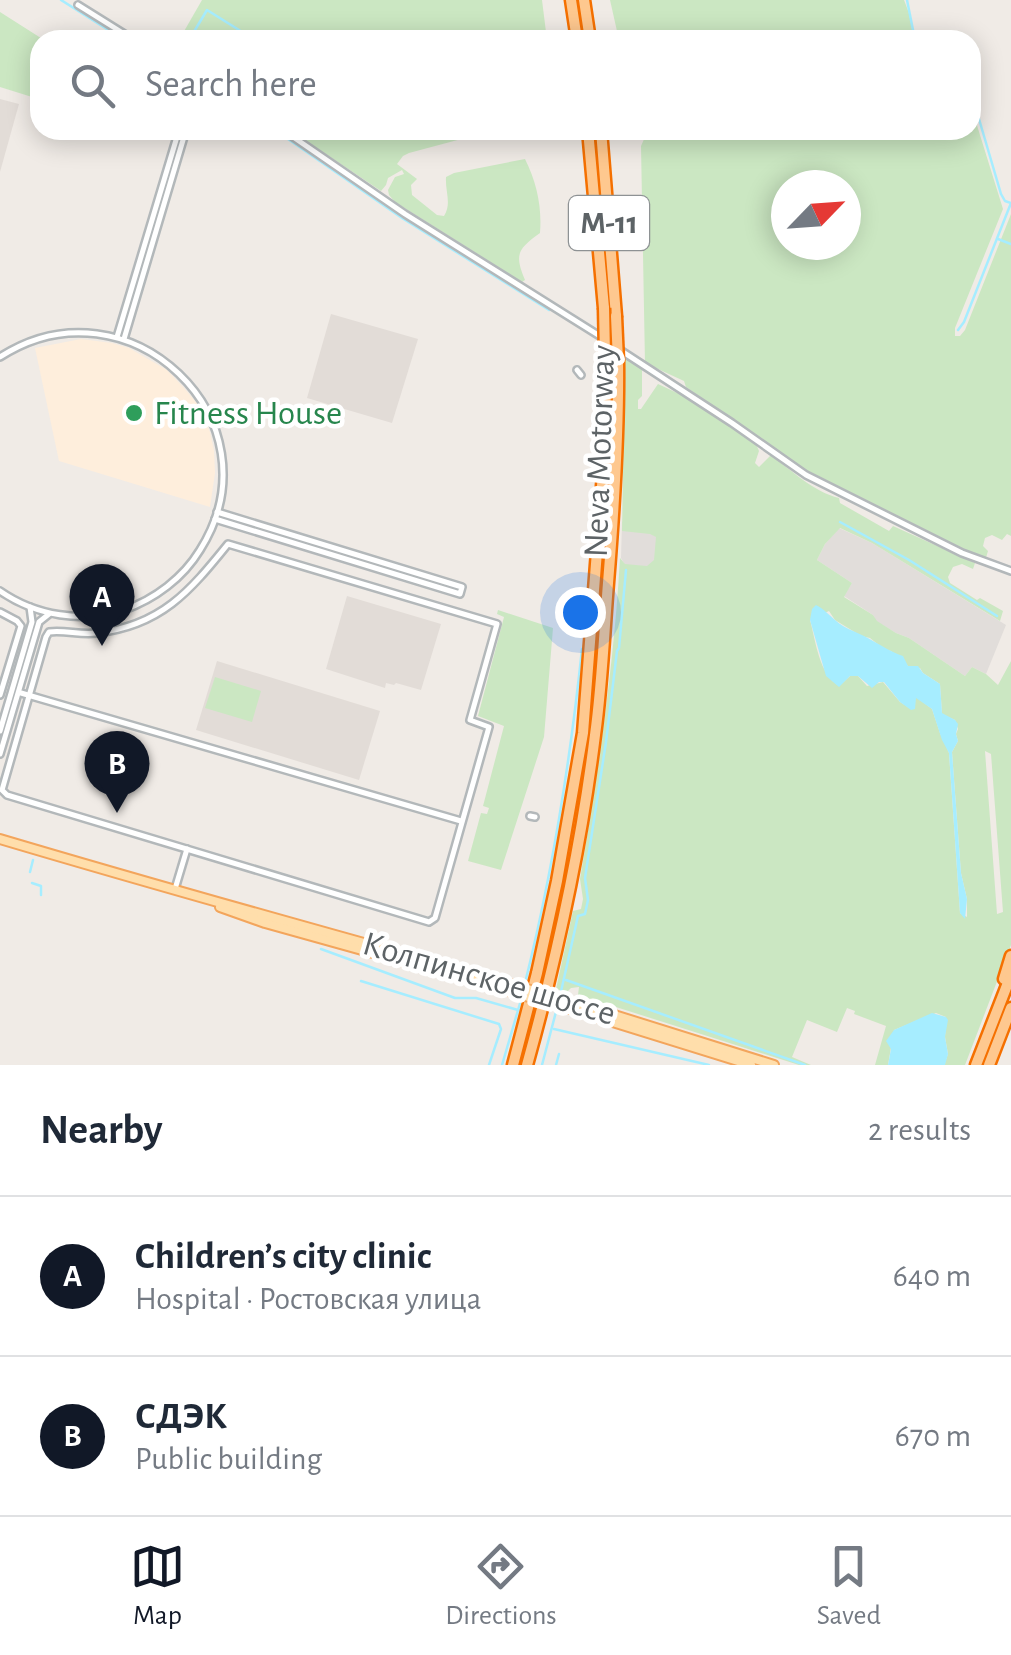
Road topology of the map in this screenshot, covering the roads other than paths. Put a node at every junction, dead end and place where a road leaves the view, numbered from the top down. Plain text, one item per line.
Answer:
1 (571, 0) edge
2 (584, 0) edge
3 (78, 4) dead end
4 (118, 30) edge
5 (576, 30) edge
6 (588, 30) edge
7 (180, 140) edge
8 (298, 140) edge
9 (589, 140) edge
10 (602, 140) edge
11 (121, 338) junction
12 (0, 357) edge
13 (216, 515) junction
14 (1011, 571) edge
15 (461, 590) dead end
16 (0, 591) edge
17 (30, 607) junction
18 (0, 612) edge
19 (52, 613) junction
20 (2, 689) edge
21 (21, 693) dead end
22 (29, 695) junction
23 (0, 731) edge
24 (0, 754) edge
25 (461, 822) junction
26 (0, 840) edge
27 (187, 849) junction
28 (174, 891) junction
29 (1011, 956) edge
30 (1011, 975) edge
31 (575, 1006) junction
32 (1008, 1008) edge
33 (513, 1065) edge
34 (527, 1065) edge
35 (751, 1065) edge
36 (774, 1065) edge
37 (976, 1065) edge
38 (989, 1065) edge

1 - 5 highway
2 - 6 highway
3 - 4 street
7 - 11 street
8 - 14 street
9 - 33 highway, Neva Motorway / М-11, bridge
10 - 34 highway, Neva Motorway / М-11, bridge
11 - 12 street
11 - 13 street
13 - 15 street
13 - 19 street
16 - 17 street
17 - 19 street
17 - 23 street
18 - 20 street
19 - 24 street
21 - 22 street
22 - 25 street
22 - 25 street
22 - 27 street
25 - 27 street
26 - 28 main road, Колпинское шоссе
27 - 28 street
28 - 31 main road, Колпинское шоссе, bridge
29 - 32 highway
30 - 32 highway
31 - 35 main road, Колпинское шоссе
31 - 36 main road, Колпинское шоссе
32 - 37 highway
32 - 38 highway

